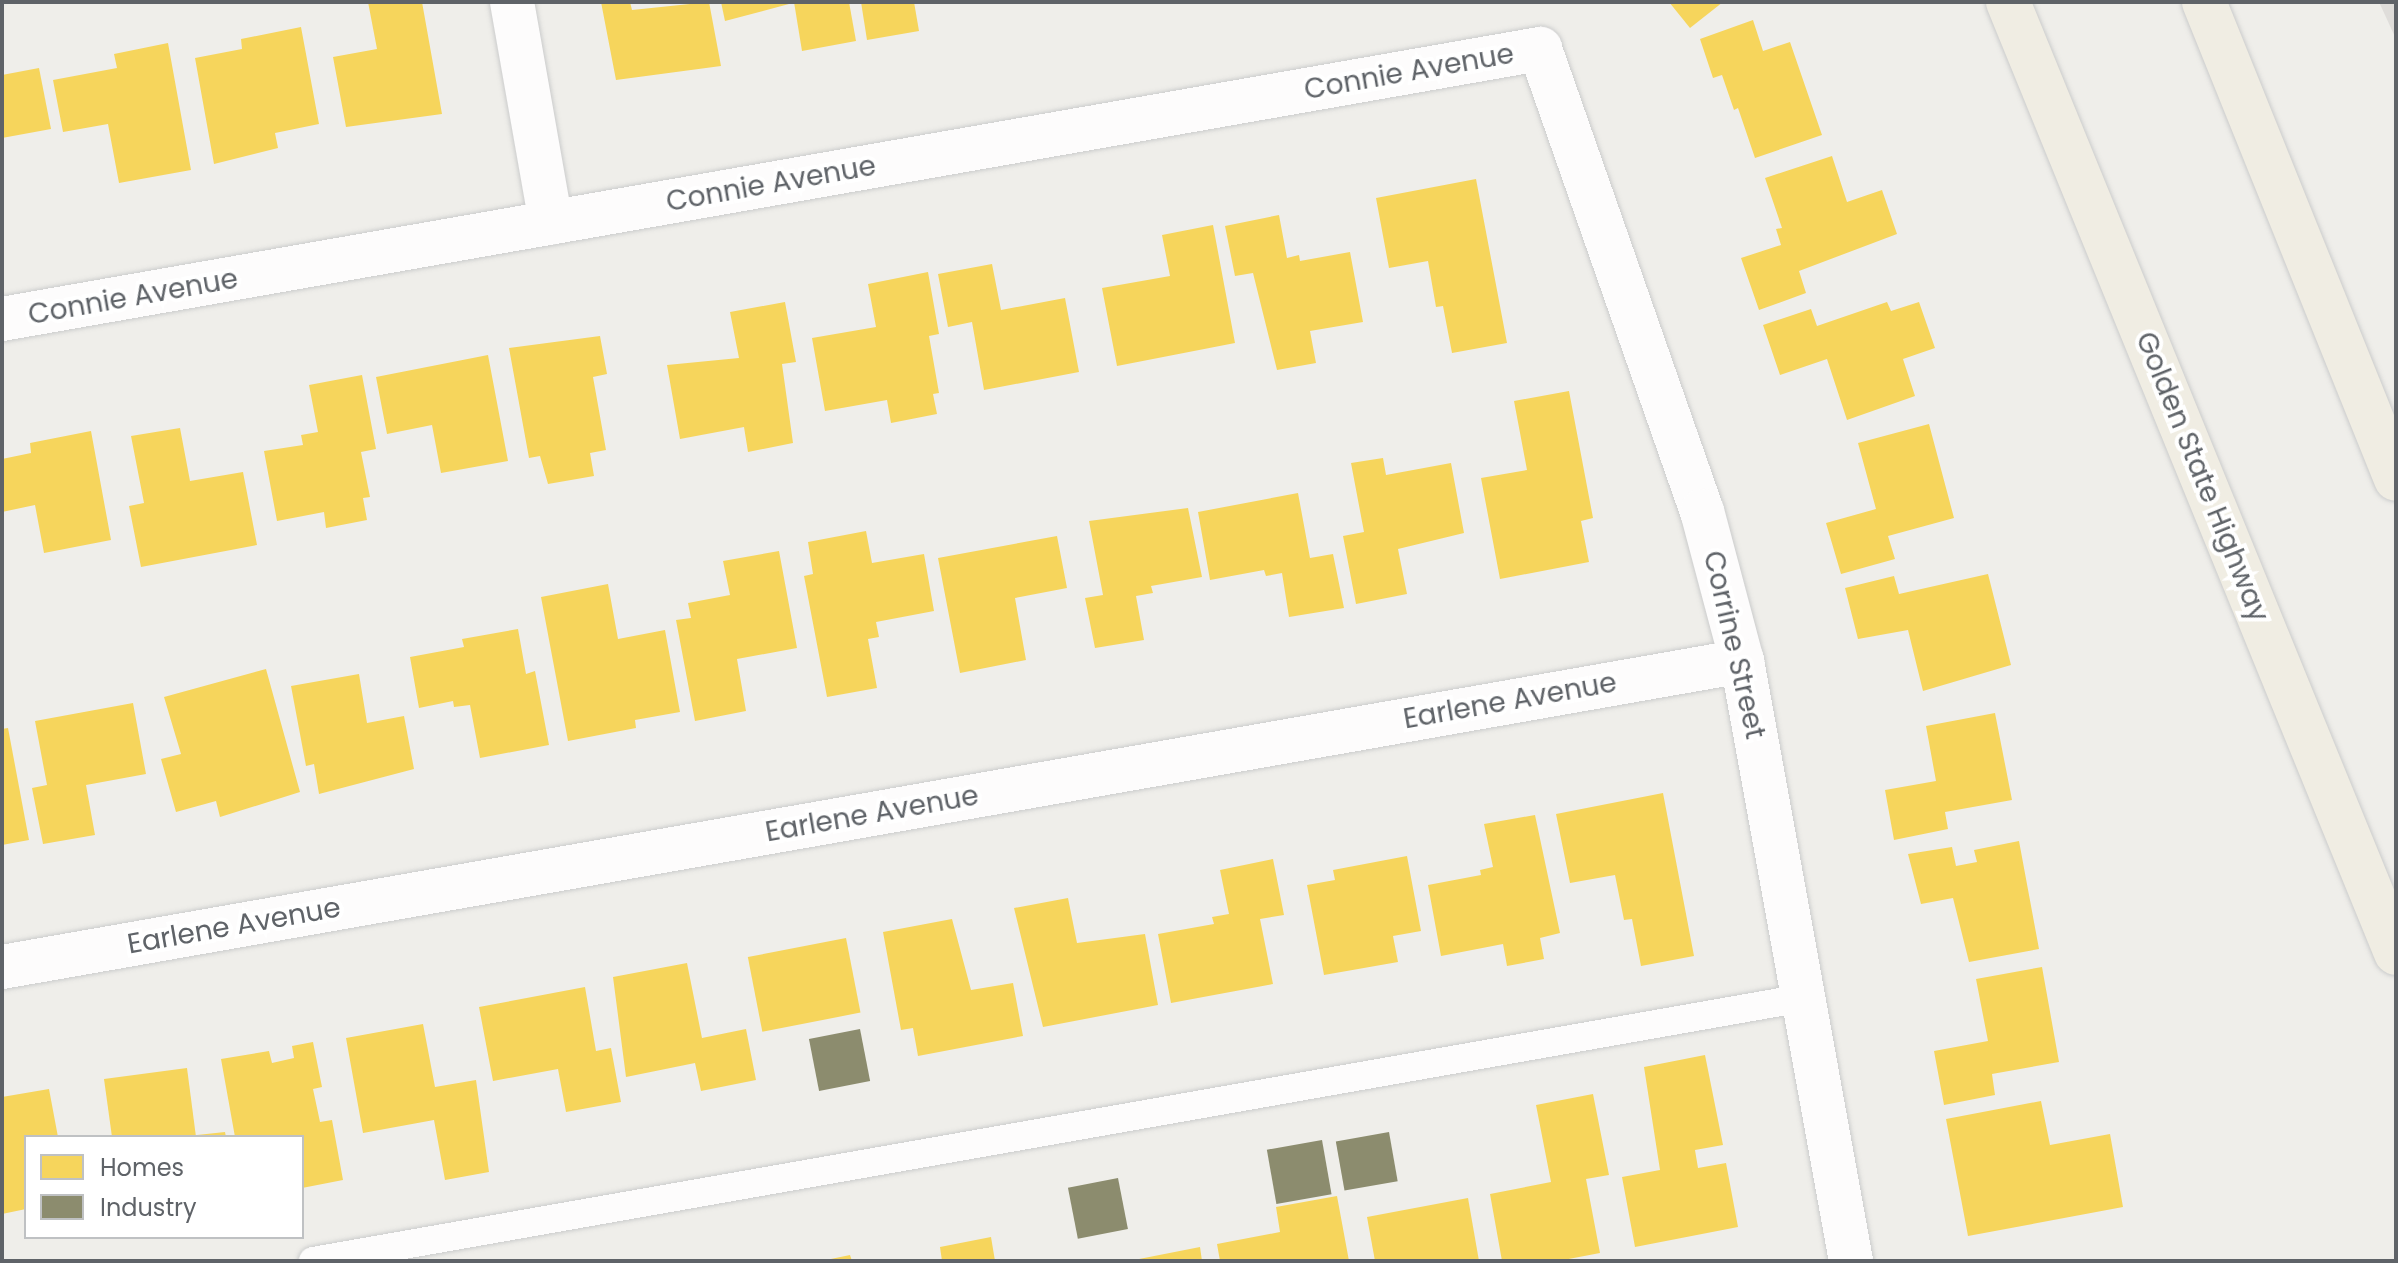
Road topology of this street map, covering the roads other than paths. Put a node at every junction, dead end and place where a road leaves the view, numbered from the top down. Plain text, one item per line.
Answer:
1 (512, 2) edge
2 (2008, 2) edge
3 (2204, 2) edge
4 (1540, 49) joint
5 (551, 223) junction
6 (2, 319) edge
7 (2396, 479) edge
8 (1742, 661) junction
9 (2396, 953) edge
10 (2, 967) edge
11 (1803, 998) junction
12 (313, 1261) edge
13 (1851, 1261) edge

1 - 5 street
2 - 9 highway, Golden State Highway
3 - 7 highway
4 - 5 street, Connie Avenue
4 - 8 street, Corrine Street
5 - 6 street, Connie Avenue
8 - 10 street, Earlene Avenue
8 - 11 street, Corrine Street
11 - 12 lane
11 - 13 street, Corrine Street

